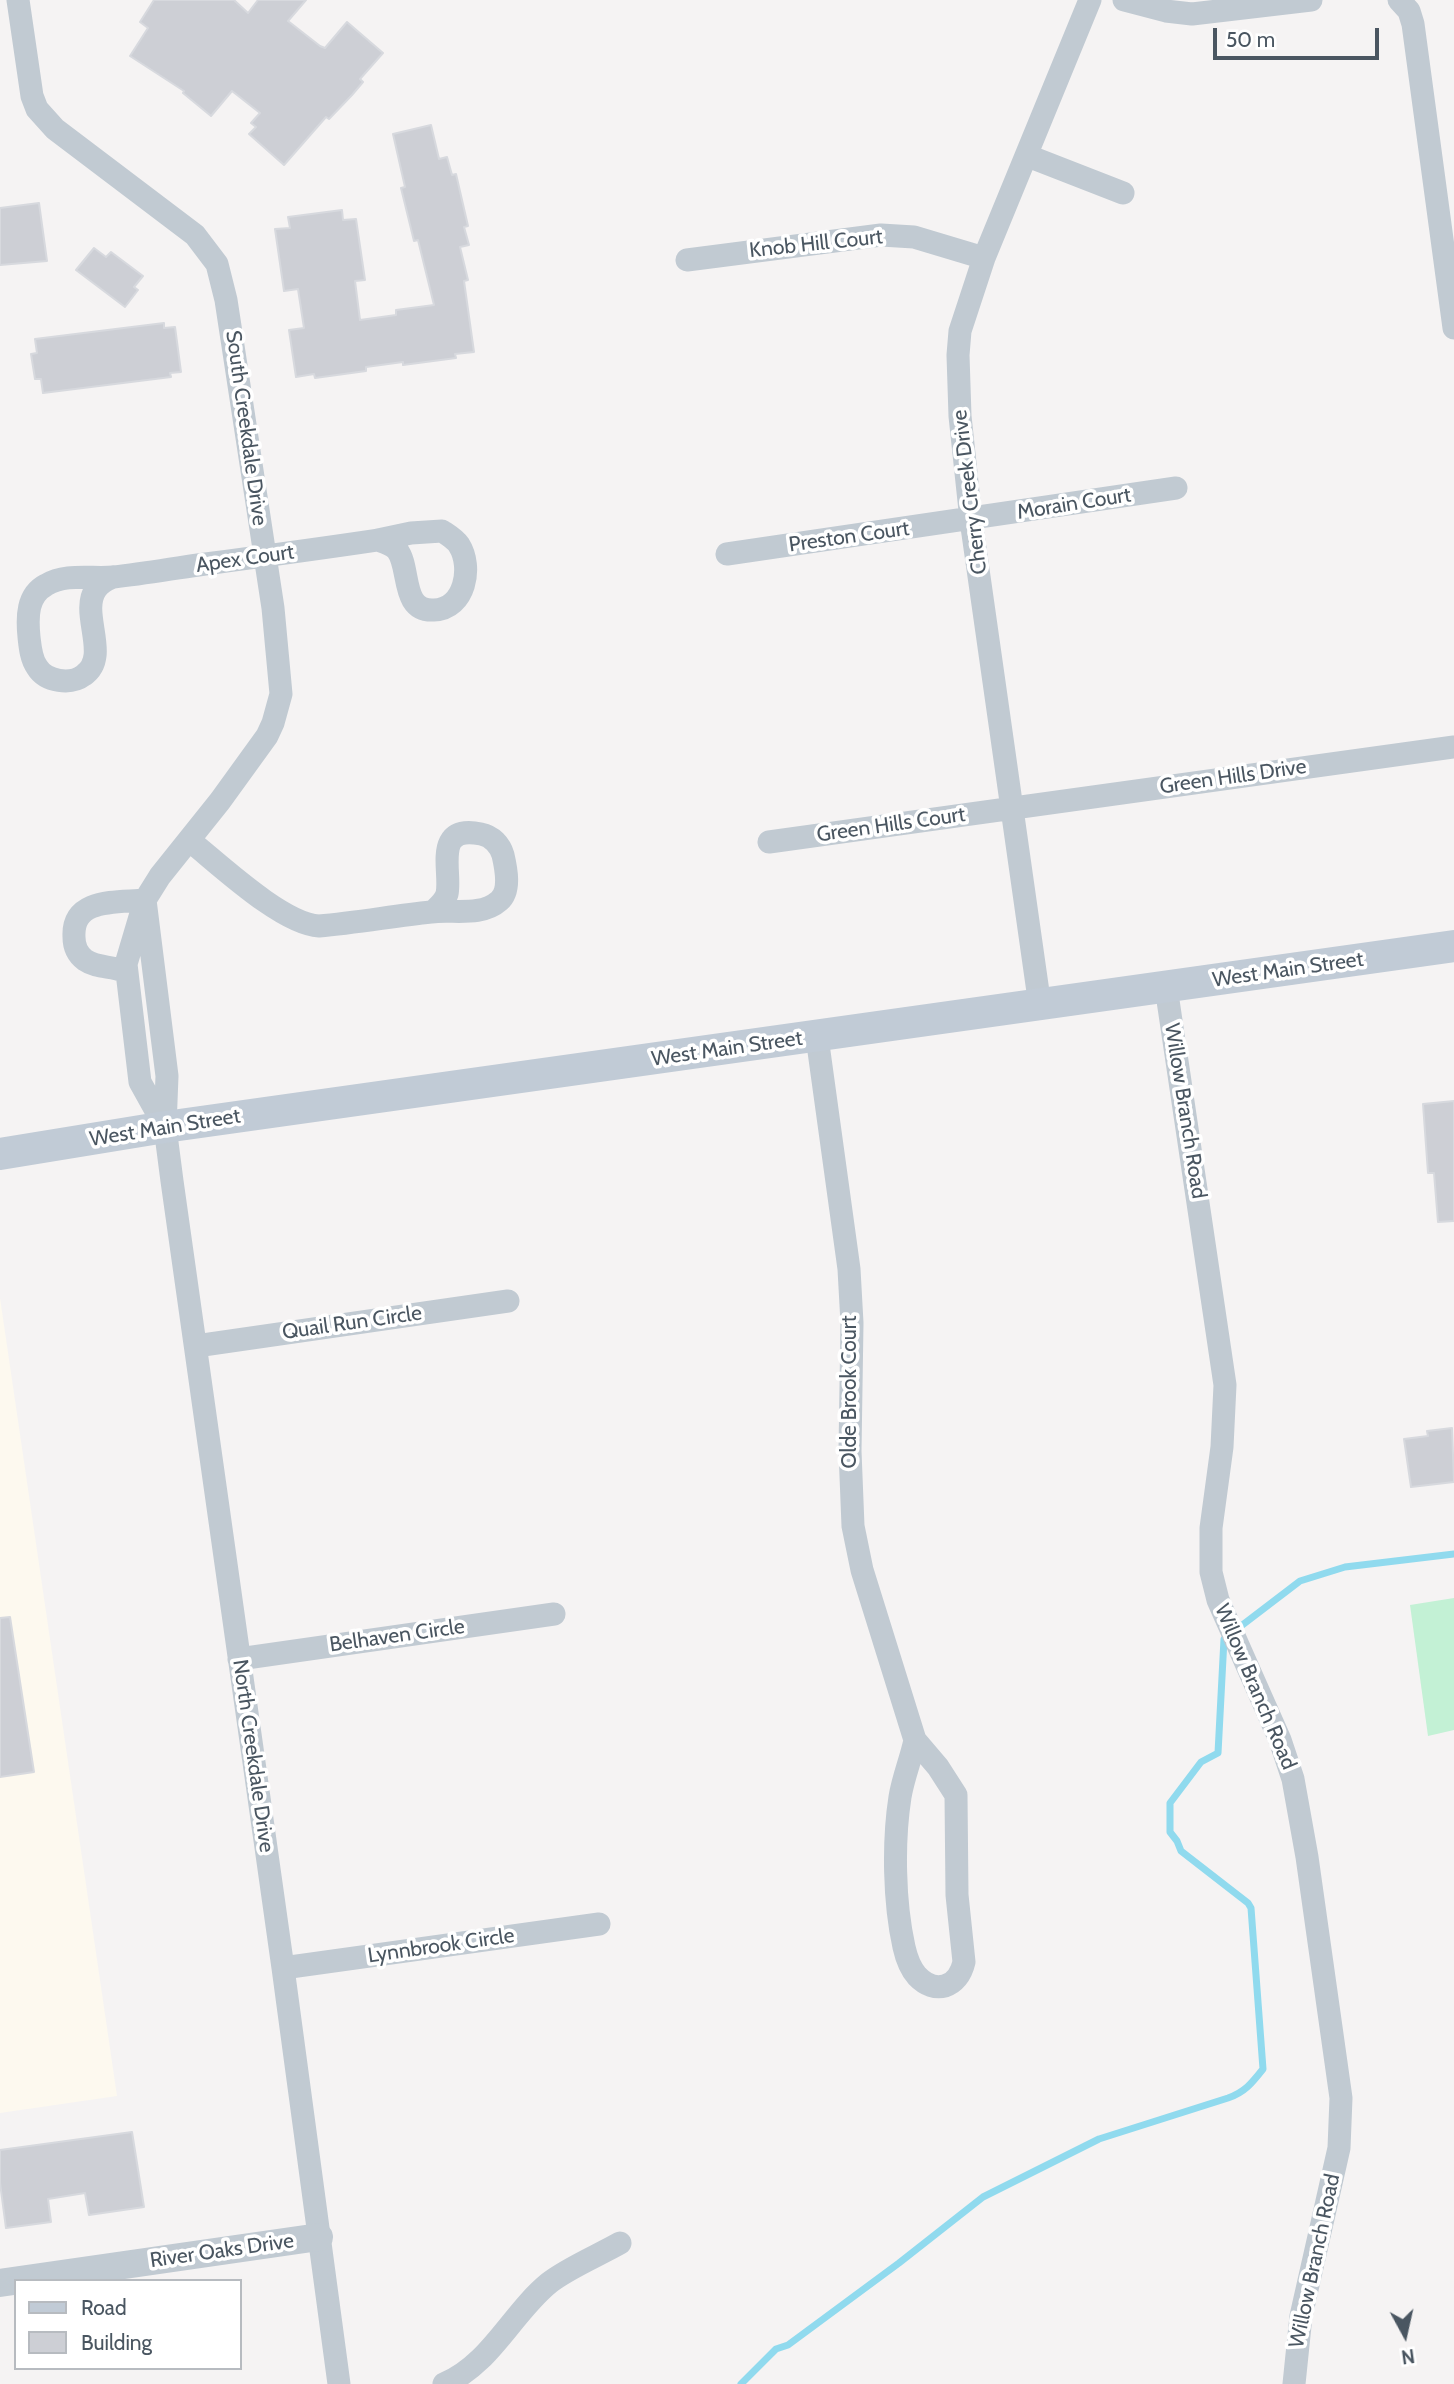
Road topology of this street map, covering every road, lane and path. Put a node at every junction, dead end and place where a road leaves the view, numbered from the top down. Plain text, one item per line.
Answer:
1 (18, 0) edge
2 (1090, 0) edge
3 (1124, 0) edge
4 (1311, 0) edge
5 (1399, 0) edge
6 (1028, 156) junction
7 (1123, 192) dead end
8 (984, 258) junction
9 (687, 260) dead end
10 (1454, 328) edge
11 (1177, 488) dead end
12 (971, 520) junction
13 (377, 540) dead end
14 (727, 554) dead end
15 (265, 556) junction
16 (113, 577) junction
17 (1454, 747) edge
18 (1013, 807) junction
19 (189, 840) junction
20 (769, 842) dead end
21 (145, 900) junction
22 (434, 911) dead end
23 (1454, 946) edge
24 (126, 972) junction
25 (1166, 987) junction
26 (1040, 1006) junction
27 (817, 1037) junction
28 (165, 1128) junction
29 (0, 1154) edge
30 (508, 1301) dead end
31 (196, 1346) junction
32 (554, 1614) dead end
33 (240, 1659) junction
34 (915, 1740) junction
35 (599, 1924) dead end
36 (283, 1968) junction
37 (319, 2237) junction
38 (620, 2244) dead end
39 (28, 2279) edge
40 (339, 2384) edge
41 (444, 2384) edge
42 (1294, 2384) edge

1 - 15 street, South Creekdale Drive
2 - 6 street, Cherry Creek Drive
3 - 4 street
5 - 10 street
6 - 7 street
6 - 8 street, Cherry Creek Drive
8 - 9 street, Knob Hill Court
8 - 12 street, Cherry Creek Drive
11 - 12 street, Morain Court
12 - 14 street, Preston Court
12 - 18 street, Cherry Creek Drive
13 - 15 street, Apex Court
15 - 16 street, Apex Court
15 - 19 street, South Creekdale Drive
16 - 16 street, Apex Court
17 - 18 street, Green Hills Drive
18 - 20 street, Green Hills Court
18 - 26 street, Cherry Creek Drive
19 - 21 street, South Creekdale Drive
19 - 22 street
21 - 24 street, South Creekdale Drive
21 - 24 street
21 - 28 street
23 - 25 main road, West Main Street
24 - 28 street, South Creekdale Drive
25 - 26 main road, West Main Street
25 - 42 street, Willow Branch Road
26 - 27 main road, West Main Street
27 - 28 main road, West Main Street
27 - 34 street, Olde Brook Court
28 - 29 main road, West Main Street
28 - 31 street, North Creekdale Drive
30 - 31 street, Quail Run Circle
31 - 33 street, North Creekdale Drive
32 - 33 street, Belhaven Circle
33 - 36 street, North Creekdale Drive
34 - 34 street, Olde Brook Court
35 - 36 street, Lynnbrook Circle
36 - 37 street, North Creekdale Drive
37 - 39 street, River Oaks Drive
37 - 40 street, North Creekdale Drive
38 - 41 street

